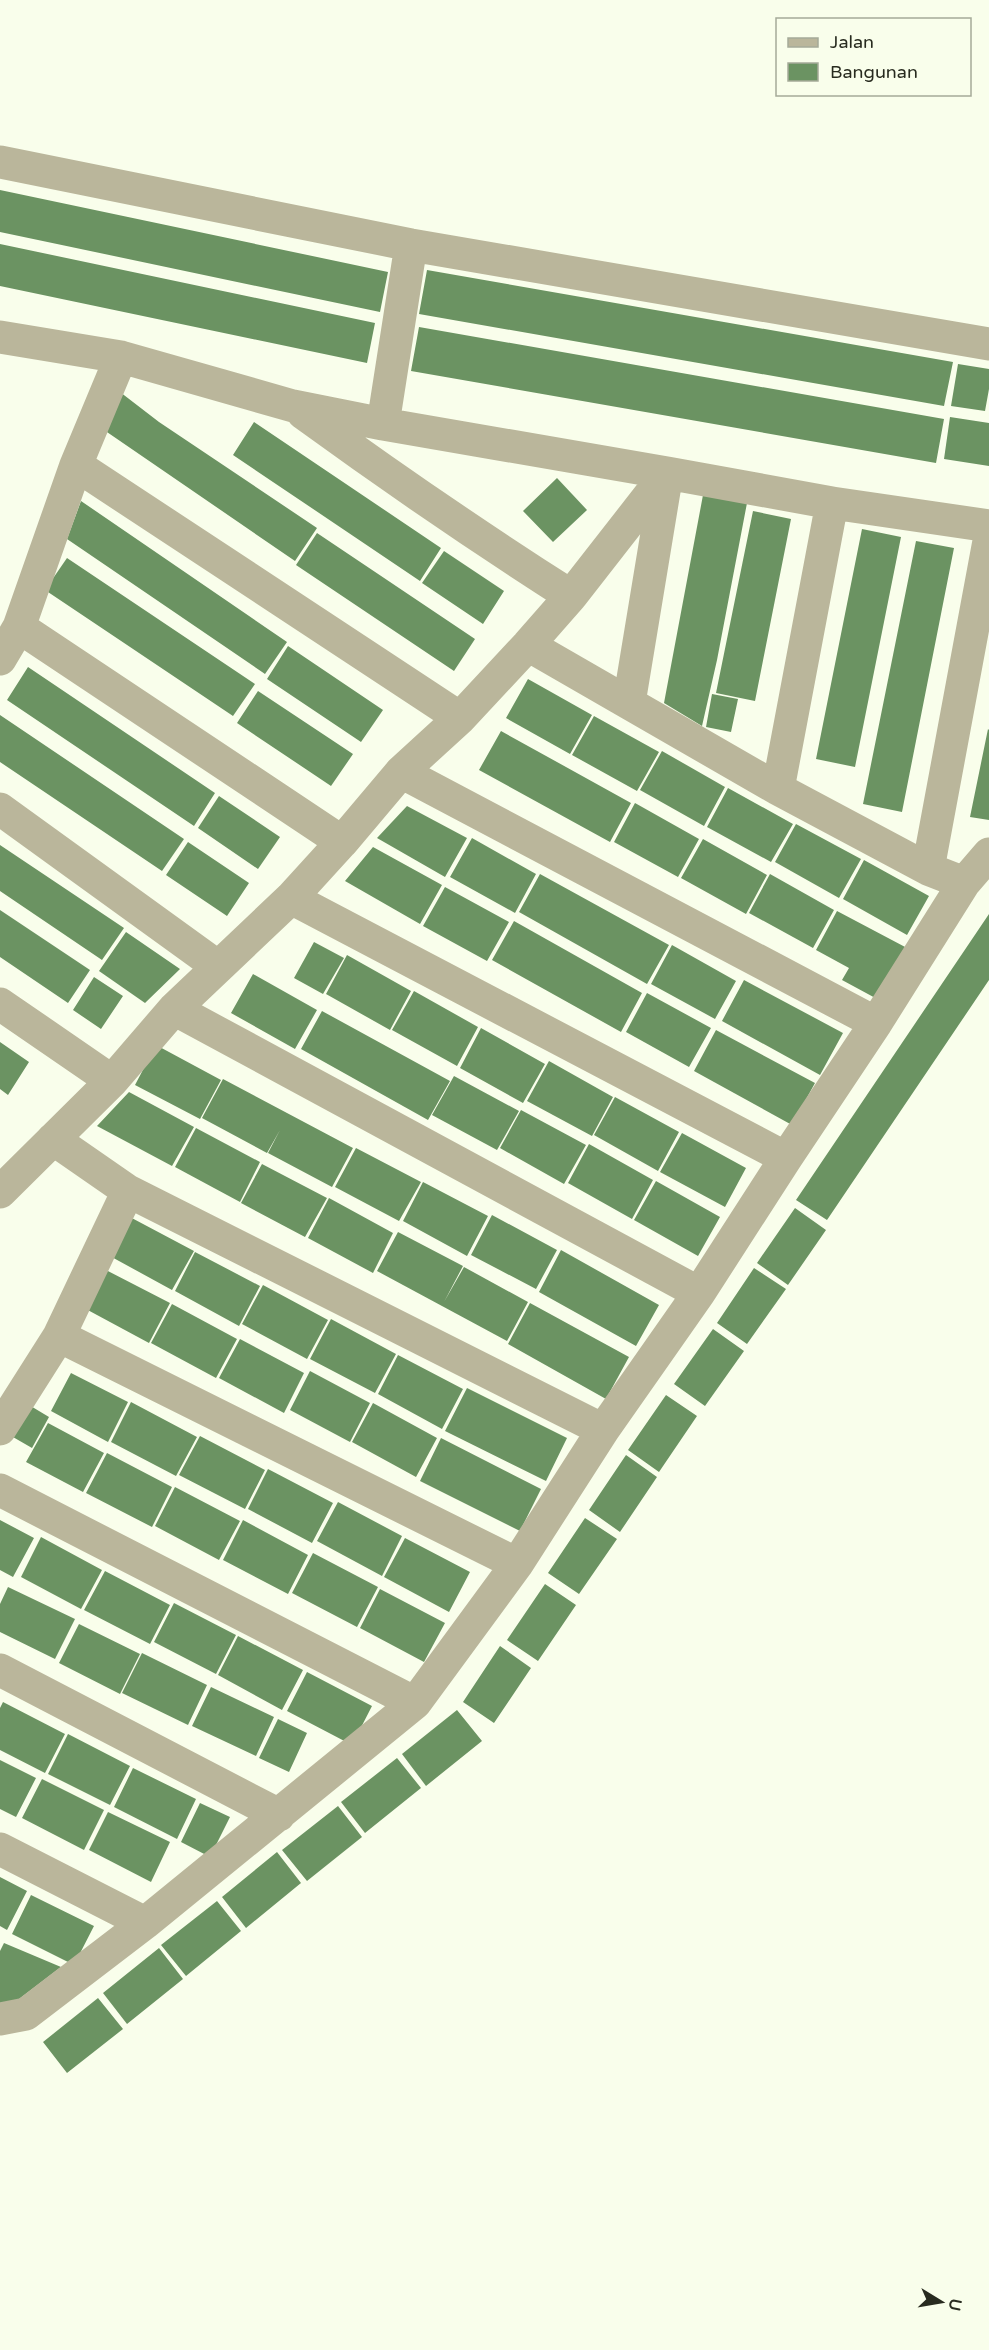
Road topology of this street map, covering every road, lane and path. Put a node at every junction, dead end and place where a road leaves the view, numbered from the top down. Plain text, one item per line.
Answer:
1 (0, 162) edge
2 (411, 245) junction
3 (0, 337) edge
4 (989, 344) edge
5 (121, 357) junction
6 (293, 406) junction
7 (383, 424) junction
8 (76, 465) junction
9 (667, 473) junction
10 (832, 502) junction
11 (989, 526) edge
12 (989, 541) edge
13 (571, 596) junction
14 (19, 627) junction
15 (528, 645) junction
16 (0, 659) edge
17 (629, 703) junction
18 (460, 718) junction
19 (401, 772) junction
20 (778, 789) junction
21 (0, 809) edge
22 (342, 842) junction
23 (989, 854) edge
24 (928, 869) junction
25 (964, 883) junction
26 (291, 898) junction
27 (217, 966) junction
28 (0, 1004) edge
29 (174, 1009) junction
30 (876, 1023) junction
31 (112, 1081) junction
32 (53, 1139) junction
33 (786, 1158) junction
34 (128, 1191) junction
35 (0, 1192) edge
36 (699, 1293) junction
37 (59, 1336) junction
38 (0, 1429) edge
39 (603, 1430) junction
40 (0, 1490) edge
41 (517, 1564) junction
42 (0, 1670) edge
43 (415, 1702) junction
44 (279, 1815) junction
45 (0, 1849) edge
46 (145, 1923) junction
47 (0, 2019) edge

1 - 2 street
2 - 4 street
2 - 7 street
3 - 5 street
5 - 6 street
5 - 8 street
6 - 7 street
6 - 13 street
7 - 9 street
8 - 14 street
8 - 18 street
9 - 10 street
9 - 13 street
9 - 17 street
10 - 11 street
10 - 20 street
12 - 24 street
13 - 15 street
14 - 16 street
14 - 22 street
15 - 17 street
15 - 18 street
17 - 20 street
18 - 19 street
19 - 22 street
19 - 30 street
20 - 24 street
21 - 27 street
22 - 26 street
23 - 25 street
24 - 25 street
25 - 30 street
26 - 27 street
26 - 33 street
27 - 29 street
28 - 31 street
29 - 31 street
29 - 36 street
30 - 33 street
31 - 32 street
32 - 34 street
32 - 35 street
33 - 36 street
34 - 37 street
34 - 39 street
36 - 39 street
37 - 38 street
37 - 41 street
39 - 41 street
40 - 43 street
41 - 43 street
42 - 44 street
43 - 44 street
44 - 46 street
45 - 46 street
46 - 47 street

